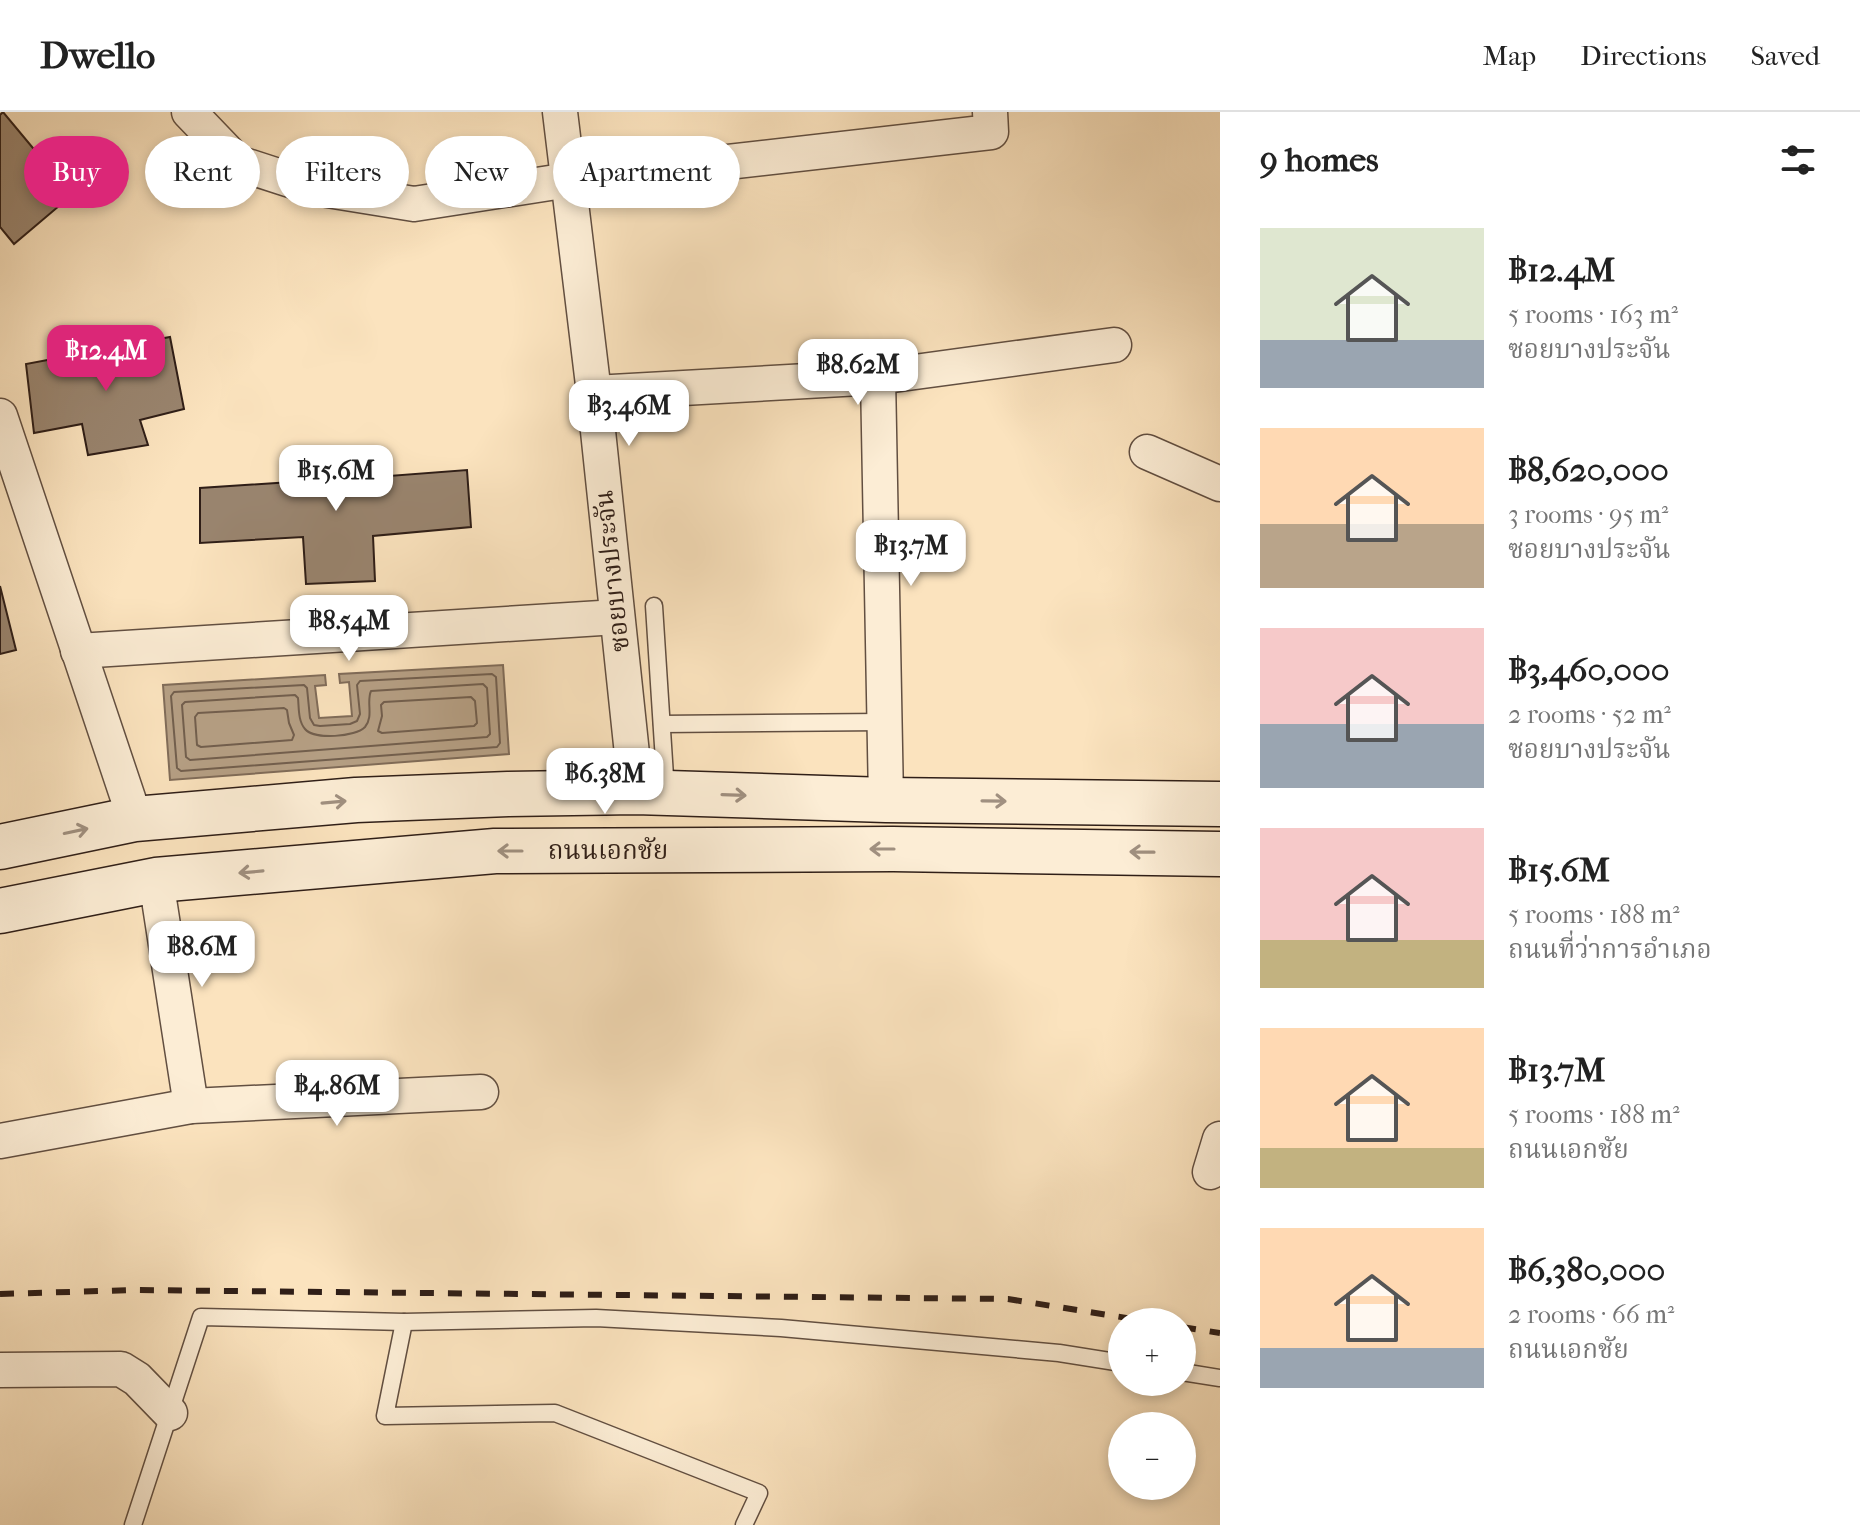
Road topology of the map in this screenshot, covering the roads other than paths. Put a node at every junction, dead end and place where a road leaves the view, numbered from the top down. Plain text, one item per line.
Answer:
1 (189, 112) edge
2 (560, 112) edge
3 (990, 112) edge
4 (563, 136) edge
5 (740, 161) edge
6 (553, 182) edge
7 (572, 208) edge
8 (1114, 345) dead end
9 (878, 377) junction
10 (594, 393) junction
11 (0, 416) edge
12 (1147, 452) dead end
13 (1220, 484) edge
14 (654, 606) dead end
15 (617, 617) junction
16 (78, 651) junction
17 (884, 722) junction
18 (662, 724) junction
19 (651, 793) junction
20 (886, 800) junction
21 (1220, 804) edge
22 (135, 819) junction
23 (0, 847) edge
24 (1220, 854) edge
25 (156, 880) junction
26 (0, 911) edge
27 (481, 1092) dead end
28 (191, 1106) junction
29 (1220, 1139) edge
30 (0, 1141) edge
31 (1210, 1172) dead end
32 (404, 1322) junction
33 (1108, 1361) edge
34 (0, 1370) edge
35 (1196, 1374) edge
36 (1220, 1378) edge
37 (170, 1413) junction
38 (133, 1525) edge
39 (744, 1525) edge

1 - 6 street
2 - 4 street, ซอยบางประจัน
3 - 5 street
7 - 10 street, ซอยบางประจัน
8 - 9 street
9 - 10 street
9 - 17 street
10 - 15 street, ซอยบางประจัน
11 - 16 street
12 - 13 street
14 - 18 lane
15 - 16 street
15 - 19 street, ซอยบางประจัน
16 - 22 street
17 - 18 lane
17 - 20 street
18 - 19 lane
19 -> 20 main road
22 -> 19 main road
20 -> 21 main road
23 -> 22 main road
24 -> 25 main road, ถนนเอกชัย
25 - 26 main road, ถนนเอกชัย
25 - 28 street
27 - 28 street
28 - 30 street
29 - 31 street
32 - 33 lane
32 - 37 lane
32 - 39 lane
34 - 37 street
35 - 36 lane
37 - 38 lane

